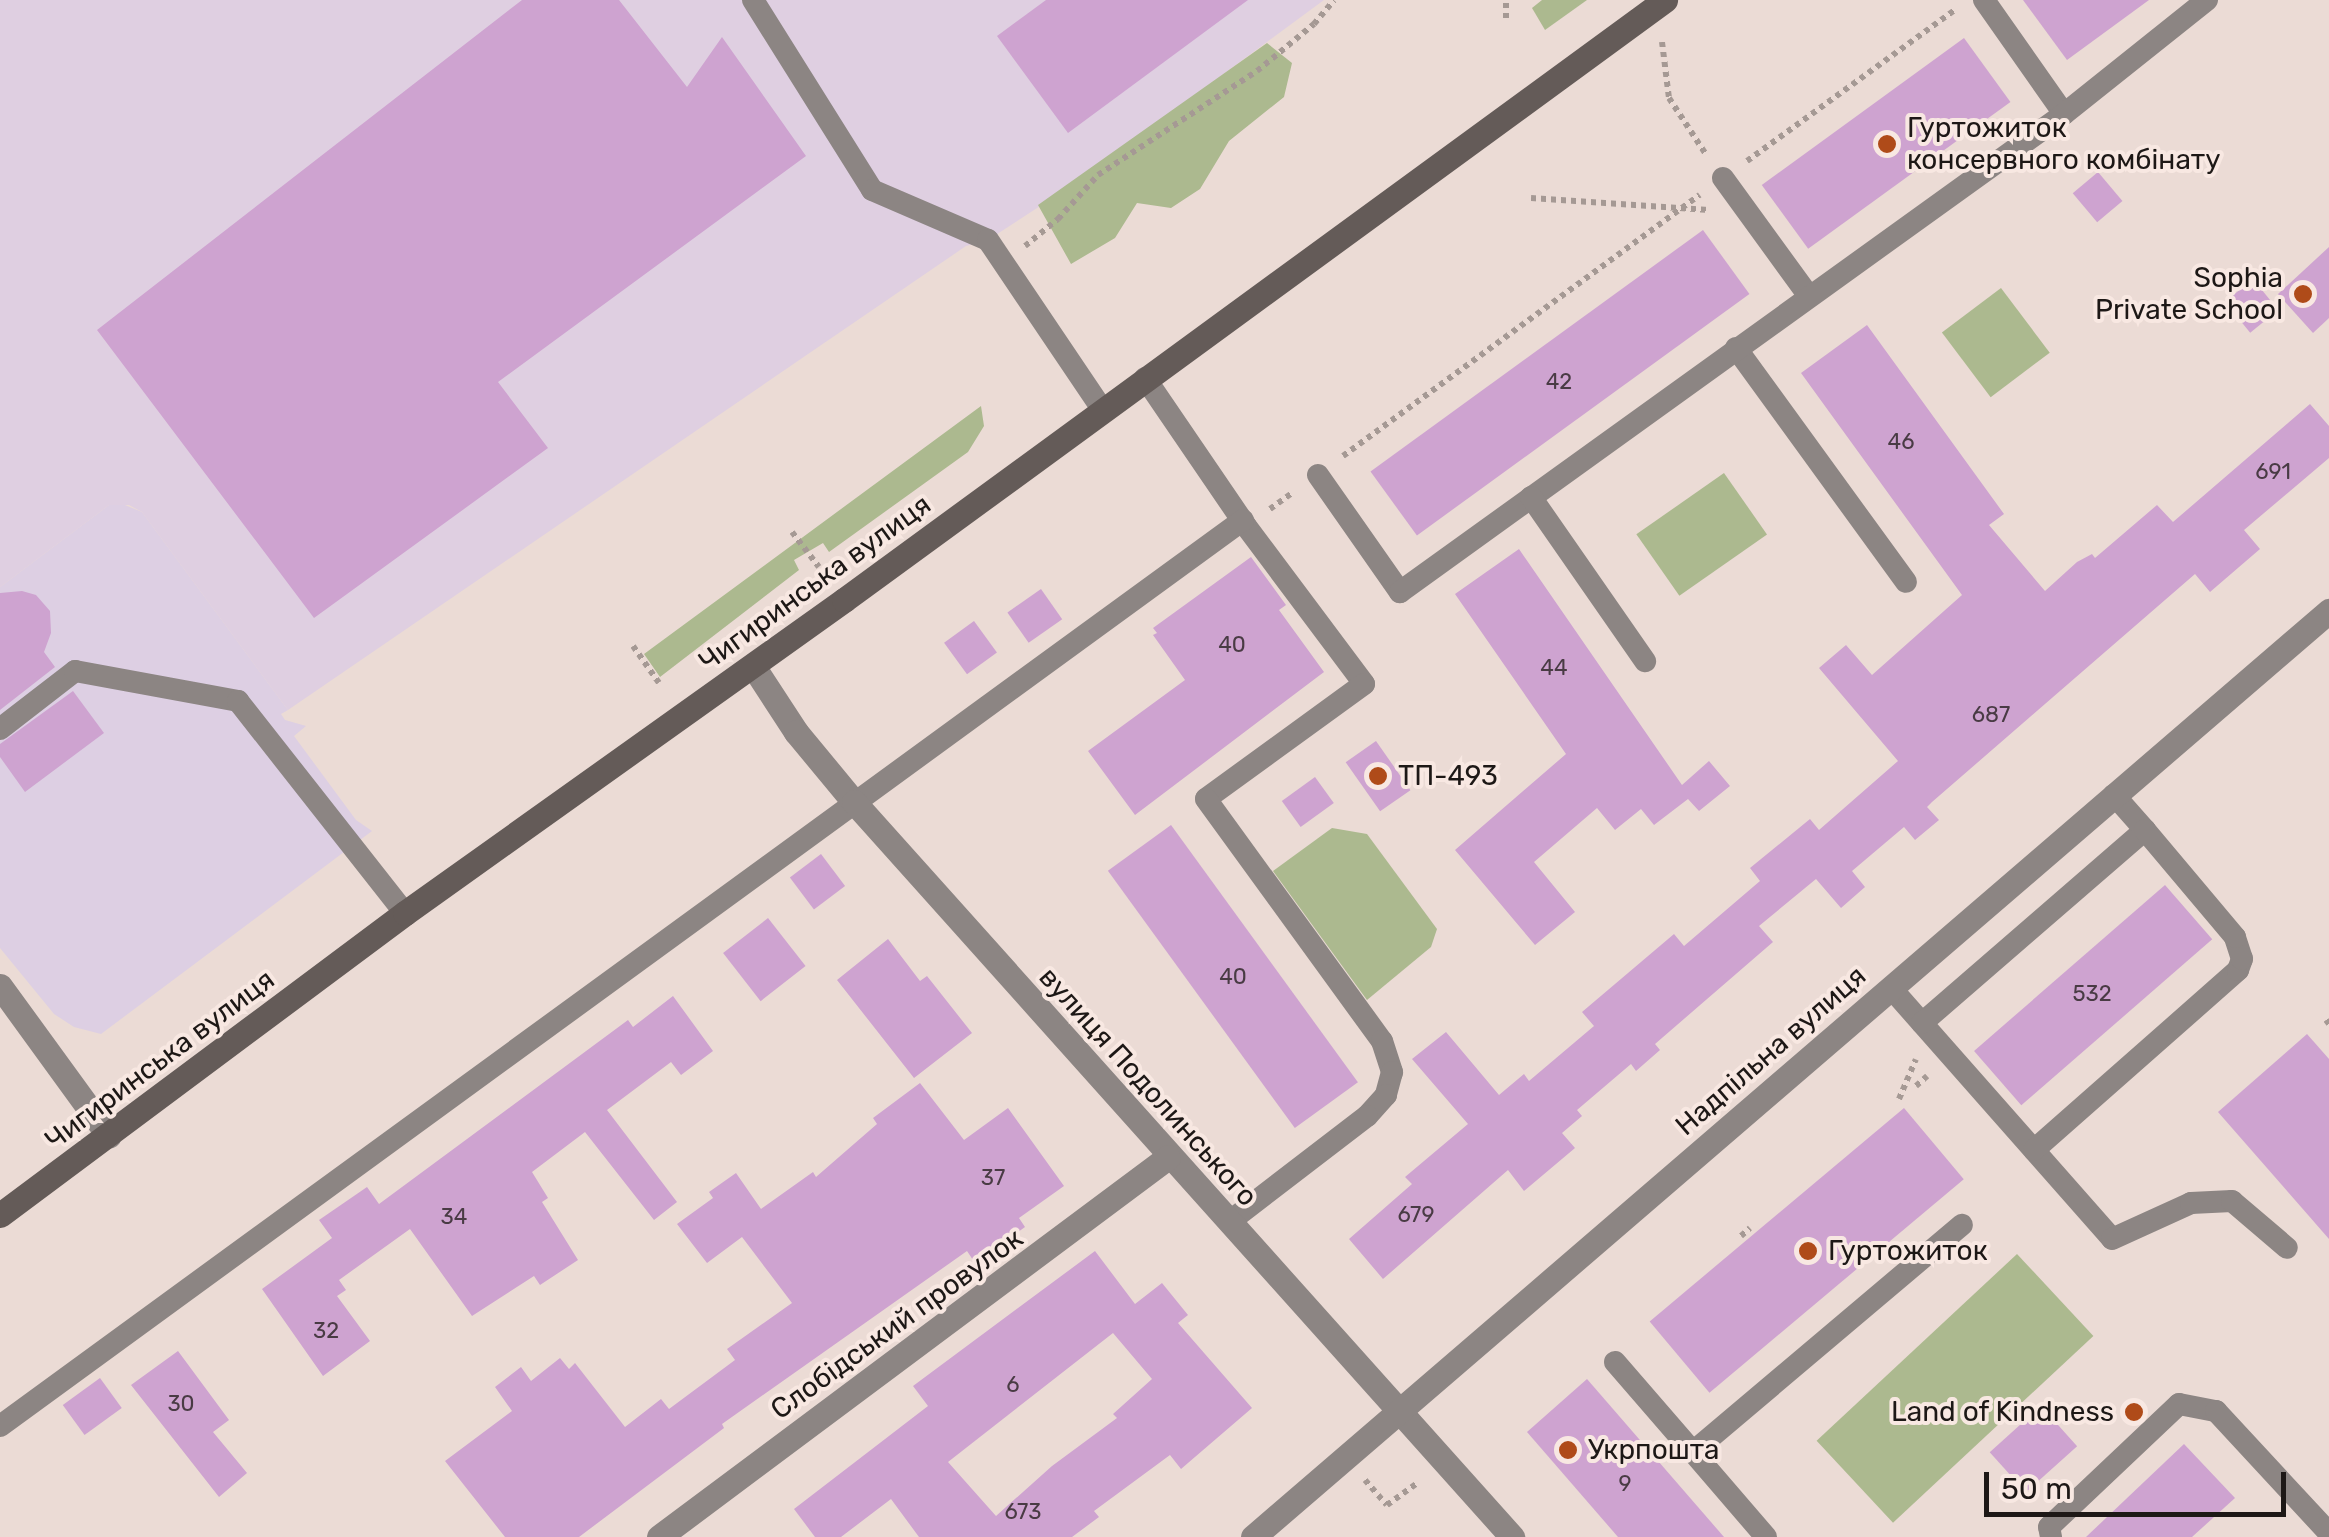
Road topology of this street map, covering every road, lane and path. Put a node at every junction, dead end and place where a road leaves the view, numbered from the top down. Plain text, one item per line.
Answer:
1 (753, 0) edge
2 (1334, 0) edge
3 (1506, 0) edge
4 (1968, 0) edge
5 (1984, 0) edge
6 (2207, 0) edge
7 (1658, 6) edge
8 (1506, 18) dead end
9 (2064, 114) junction
10 (1723, 178) junction
11 (1532, 198) dead end
12 (1685, 206) junction
13 (1750, 216) junction
14 (1004, 262) junction
15 (1808, 296) junction
16 (1736, 348) junction
17 (1145, 378) junction
18 (1102, 409) junction
19 (1318, 475) junction
20 (1531, 497) junction
21 (1245, 523) junction
22 (792, 532) dead end
23 (819, 568) dead end
24 (1906, 582) dead end
25 (2329, 610) edge
26 (633, 646) dead end
27 (1645, 661) dead end
28 (753, 666) junction
29 (659, 683) dead end
30 (0, 729) edge
31 (2114, 795) junction
32 (854, 802) junction
33 (2146, 830) junction
34 (405, 914) junction
35 (0, 986) edge
36 (1890, 988) junction
37 (1922, 1023) junction
38 (108, 1136) junction
39 (2034, 1150) junction
40 (1168, 1157) junction
41 (0, 1215) edge
42 (1229, 1222) junction
43 (1962, 1224) dead end
44 (1750, 1228) dead end
45 (1742, 1236) dead end
46 (2287, 1248) dead end
47 (1616, 1362) dead end
48 (1400, 1411) junction
49 (0, 1426) edge
50 (1693, 1452) junction
51 (1361, 1475) dead end
52 (1428, 1476) dead end
53 (2329, 1533) edge
54 (659, 1537) edge
55 (1253, 1537) edge
56 (1512, 1537) edge
57 (1766, 1537) edge
58 (2052, 1537) edge

1 - 14 lane
2 - 14 path
3 - 8 path
4 - 10 path
5 - 9 lane
6 - 9 lane
7 - 10 path
7 - 17 main road, Чигиринська вулиця
9 - 15 lane
10 - 12 path
10 - 13 lane
11 - 12 path
12 - 13 path
12 - 19 path
13 - 15 lane
14 - 18 lane
15 - 16 lane
16 - 20 lane
16 - 24 lane
17 - 18 main road, Чигиринська вулиця
17 - 21 lane
18 - 28 main road, Чигиринська вулиця
19 - 20 lane
19 - 21 path
20 - 27 lane
21 - 32 lane
21 - 42 lane
22 - 23 path
25 - 31 street, Надпільна вулиця
26 - 29 path
28 - 32 street, вулиця Подолинського
28 - 34 main road, Чигиринська вулиця
30 - 34 lane
31 - 33 lane
31 - 36 street, Надпільна вулиця
32 - 40 street, вулиця Подолинського
32 - 49 lane
33 - 37 lane
33 - 39 lane
34 - 38 main road, Чигиринська вулиця
35 - 38 street
36 - 37 lane
36 - 48 street, Надпільна вулиця
37 - 39 lane
38 - 41 main road, Чигиринська вулиця
39 - 46 lane
40 - 42 street, вулиця Подолинського
40 - 54 street, Слобідський провулок
42 - 48 street, вулиця Подолинського
43 - 50 lane
44 - 45 path
47 - 50 lane
48 - 55 street, Надпільна вулиця
48 - 56 street, вулиця Подолинського
50 - 57 lane
51 - 52 path
53 - 58 lane

